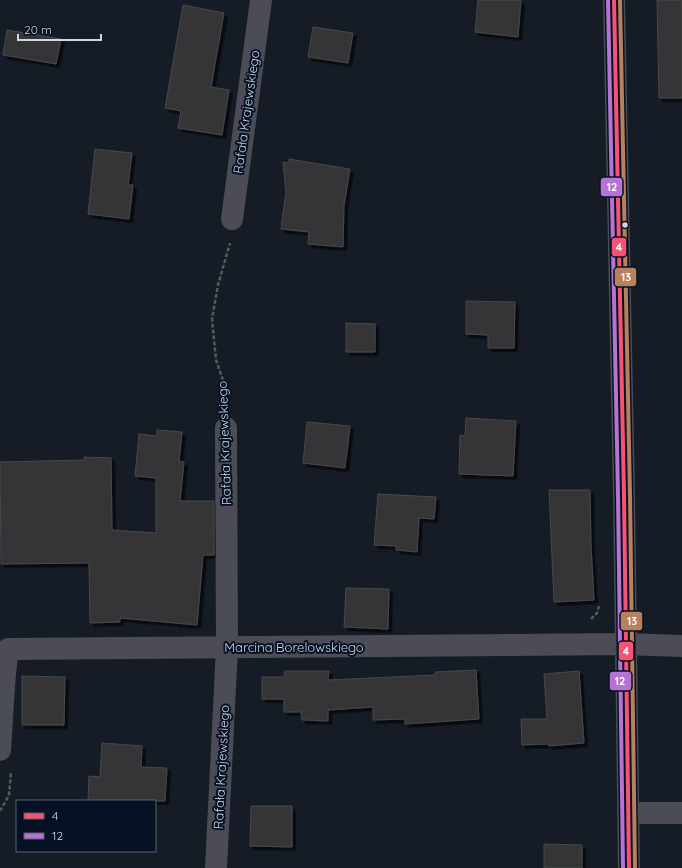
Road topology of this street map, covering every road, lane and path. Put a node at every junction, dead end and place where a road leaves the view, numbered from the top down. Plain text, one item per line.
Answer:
1 (261, 0) edge
2 (614, 0) edge
3 (232, 219) joint
4 (226, 428) joint
5 (625, 644) junction
6 (682, 646) edge
7 (227, 647) junction
8 (4, 649) edge
9 (6, 757) edge
10 (0, 811) edge
11 (682, 812) edge
12 (628, 813) junction
13 (216, 868) edge
14 (629, 868) edge

1 - 3 street, Rafała Krajewskiego
2 - 5 street
3 - 4 path, Rafała Krajewskiego
4 - 7 street, Rafała Krajewskiego
5 - 6 street, Marcina Borelowskiego
5 - 7 street, Marcina Borelowskiego
5 - 12 street
7 - 8 street, Marcina Borelowskiego
7 - 13 street, Rafała Krajewskiego
8 - 9 street, Marcina Borelowskiego
9 - 10 path
11 - 12 street
12 - 14 street

